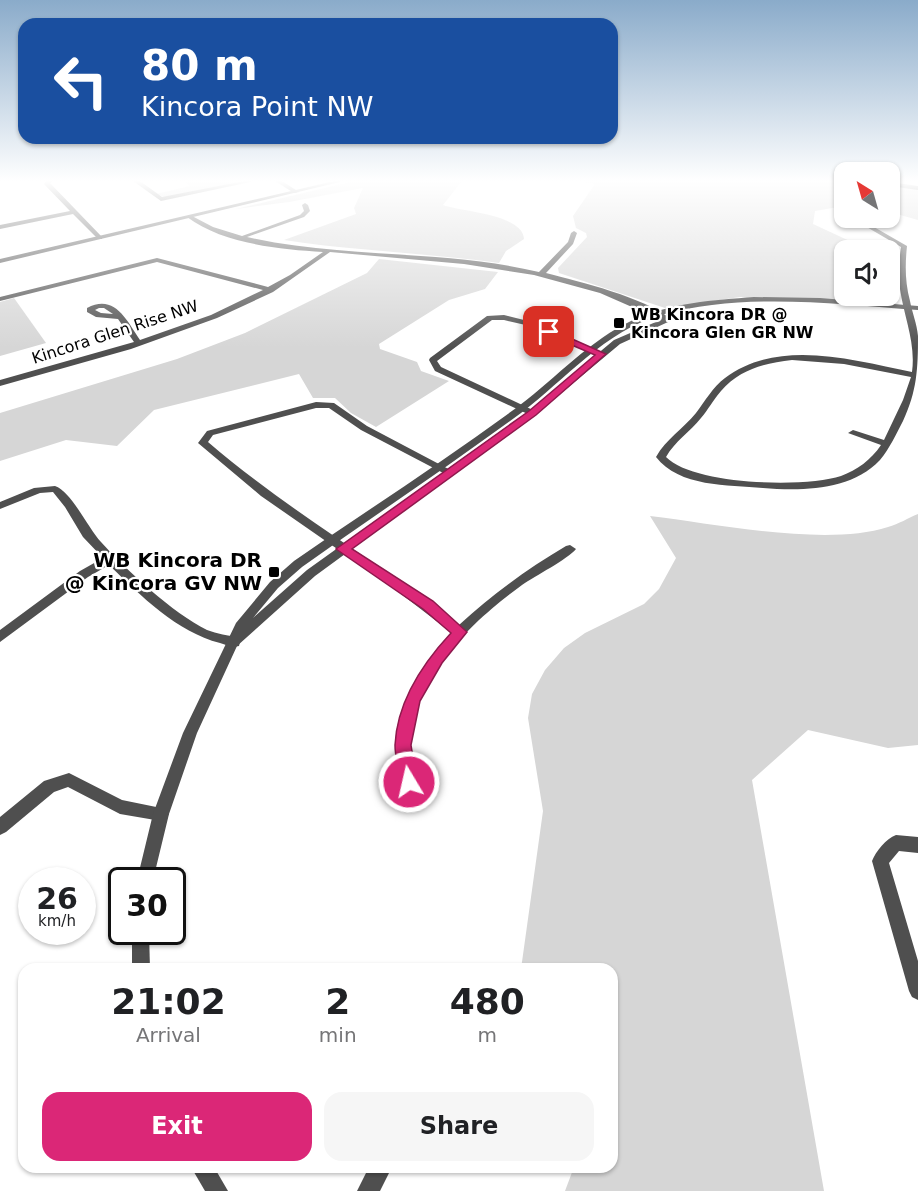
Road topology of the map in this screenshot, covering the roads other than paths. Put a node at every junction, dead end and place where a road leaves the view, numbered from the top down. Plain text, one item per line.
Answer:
1 (106, 237) edge
2 (247, 237) edge
3 (573, 237) edge
4 (890, 237) edge
5 (100, 238) joint
6 (328, 251) junction
7 (0, 261) edge
8 (541, 274) junction
9 (270, 290) junction
10 (0, 299) edge
11 (918, 308) edge
12 (907, 310) junction
13 (918, 313) edge
14 (662, 316) junction
15 (118, 317) dead end
16 (138, 343) junction
17 (589, 350) junction
18 (601, 354) junction
19 (915, 375) junction
20 (0, 383) edge
21 (522, 408) junction
22 (532, 413) junction
23 (853, 433) dead end
24 (885, 444) junction
25 (438, 466) junction
26 (451, 473) junction
27 (0, 506) edge
28 (331, 541) junction
29 (342, 549) junction
30 (570, 549) dead end
31 (110, 560) junction
32 (460, 632) junction
33 (0, 637) edge
34 (234, 642) junction
35 (409, 782) dead end
36 (162, 814) junction
37 (0, 827) edge
38 (918, 845) edge
39 (149, 867) edge
40 (141, 945) edge
41 (141, 963) edge
42 (918, 991) edge
43 (206, 1173) edge
44 (378, 1173) edge
45 (217, 1191) edge
46 (368, 1191) edge

1 - 5 street
2 - 6 street
3 - 8 street
4 - 12 street
5 - 7 street
6 - 8 street
6 - 9 street, Kincora Glen Rise NW
8 - 14 street
9 - 10 street, Kincora Glen Rise NW
9 - 16 street, Kincora Glen Rise NW
11 - 12 street
12 - 13 street
12 - 14 street
12 - 19 street
14 - 17 street
14 - 18 street
15 - 16 street
16 - 20 street, Kincora Glen Rise NW
17 - 18 street
17 - 21 street
17 - 21 street
18 - 22 street
19 - 24 street
19 - 24 street
21 - 22 street
21 - 25 street
22 - 26 street
23 - 24 street
25 - 26 street
25 - 28 street
25 - 28 street
26 - 29 street
27 - 31 street
28 - 29 street
28 - 34 street
29 - 32 street
29 - 34 street
30 - 32 street
31 - 33 street
31 - 34 street
32 - 35 street
34 - 36 street
36 - 37 street
36 - 39 street
38 - 42 street
40 - 41 street
43 - 45 street
44 - 46 street

